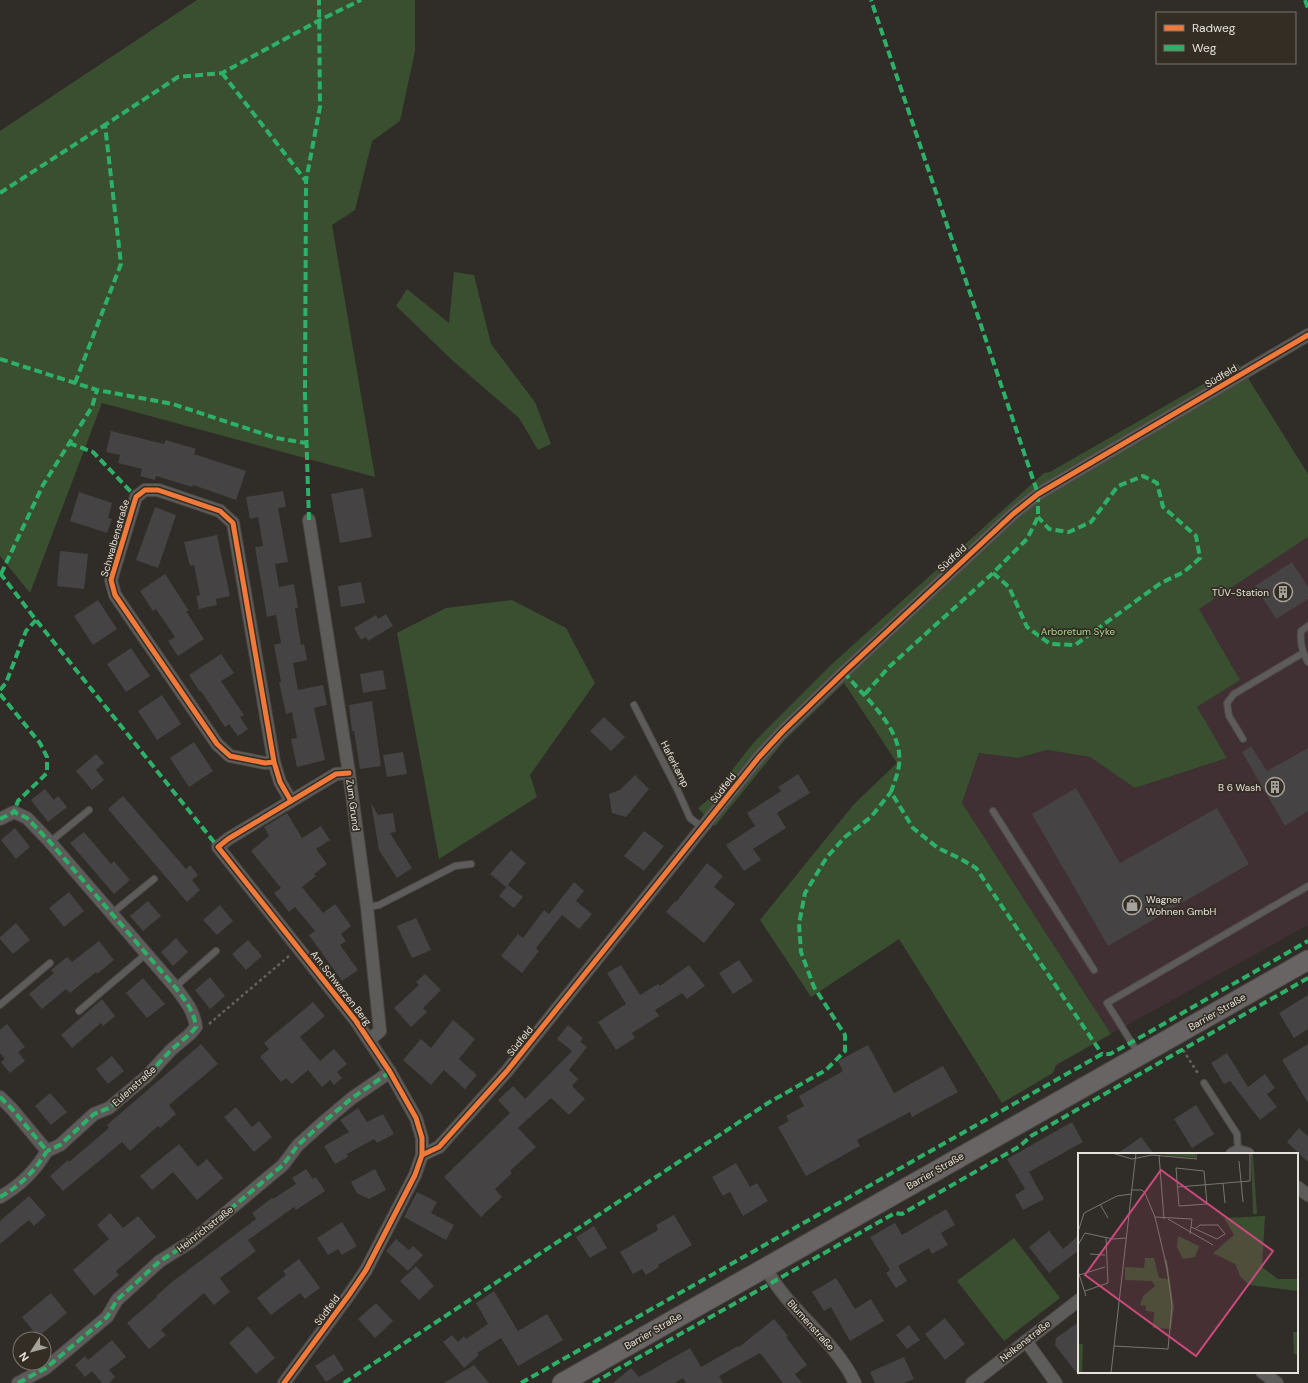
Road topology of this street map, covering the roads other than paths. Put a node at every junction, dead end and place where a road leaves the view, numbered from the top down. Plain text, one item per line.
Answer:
1 (1308, 335) edge
2 (309, 520) dead end
3 (1308, 626) edge
4 (1303, 653) junction
5 (1308, 662) edge
6 (634, 705) dead end
7 (1243, 739) dead end
8 (274, 762) junction
9 (349, 773) junction
10 (291, 801) junction
11 (89, 810) dead end
12 (993, 811) dead end
13 (0, 819) edge
14 (703, 828) junction
15 (50, 842) junction
16 (471, 864) dead end
17 (154, 879) dead end
18 (1308, 886) edge
19 (366, 907) junction
20 (111, 914) junction
21 (216, 951) dead end
22 (146, 954) junction
23 (1308, 960) edge
24 (50, 963) dead end
25 (1094, 970) dead end
26 (175, 987) junction
27 (0, 1005) edge
28 (79, 1011) dead end
29 (369, 1040) junction
30 (1140, 1056) junction
31 (390, 1072) junction
32 (1204, 1083) road end
33 (0, 1097) edge
34 (47, 1151) junction
35 (1239, 1153) edge
36 (422, 1155) junction
37 (1298, 1189) edge
38 (1308, 1195) edge
39 (0, 1197) edge
40 (766, 1268) junction
41 (1078, 1301) edge
42 (1026, 1341) junction
43 (1263, 1373) edge
44 (18, 1383) edge
45 (284, 1383) edge
46 (562, 1383) edge
47 (855, 1383) edge
48 (972, 1383) edge
49 (1056, 1383) edge
50 (1278, 1383) edge

1 - 14 street, Südfeld
2 - 9 street, Zum Grund
3 - 4 lane
4 - 5 lane
4 - 7 lane
6 - 14 lane, Haferkamp
8 - 8 street, Schwalbenstraße
8 - 10 street, Schwalbenstraße
9 - 10 street
9 - 19 street, Zum Grund
10 - 29 street, Am Schwarzen Berg
11 - 15 lane
12 - 25 lane
13 - 15 street
14 - 36 street, Südfeld
15 - 20 street
16 - 19 lane
17 - 20 lane
18 - 30 lane
19 - 29 street, Zum Grund
20 - 22 street
21 - 26 lane
22 - 26 street
22 - 28 lane
23 - 30 main road, Barrier Straße
24 - 27 lane
26 - 34 street, Eulenstraße
29 - 31 street, Am Schwarzen Berg
30 - 40 main road, Barrier Straße
31 - 36 street, Am Schwarzen Berg
31 - 44 street, Heinrichstraße
32 - 35 lane
33 - 34 street
34 - 39 street
36 - 45 street, Südfeld
37 - 38 street
40 - 46 main road, Barrier Straße
40 - 47 street, Blumenstraße
41 - 42 street, Nelkenstraße
42 - 48 street, Nelkenstraße
42 - 49 street
43 - 50 street

